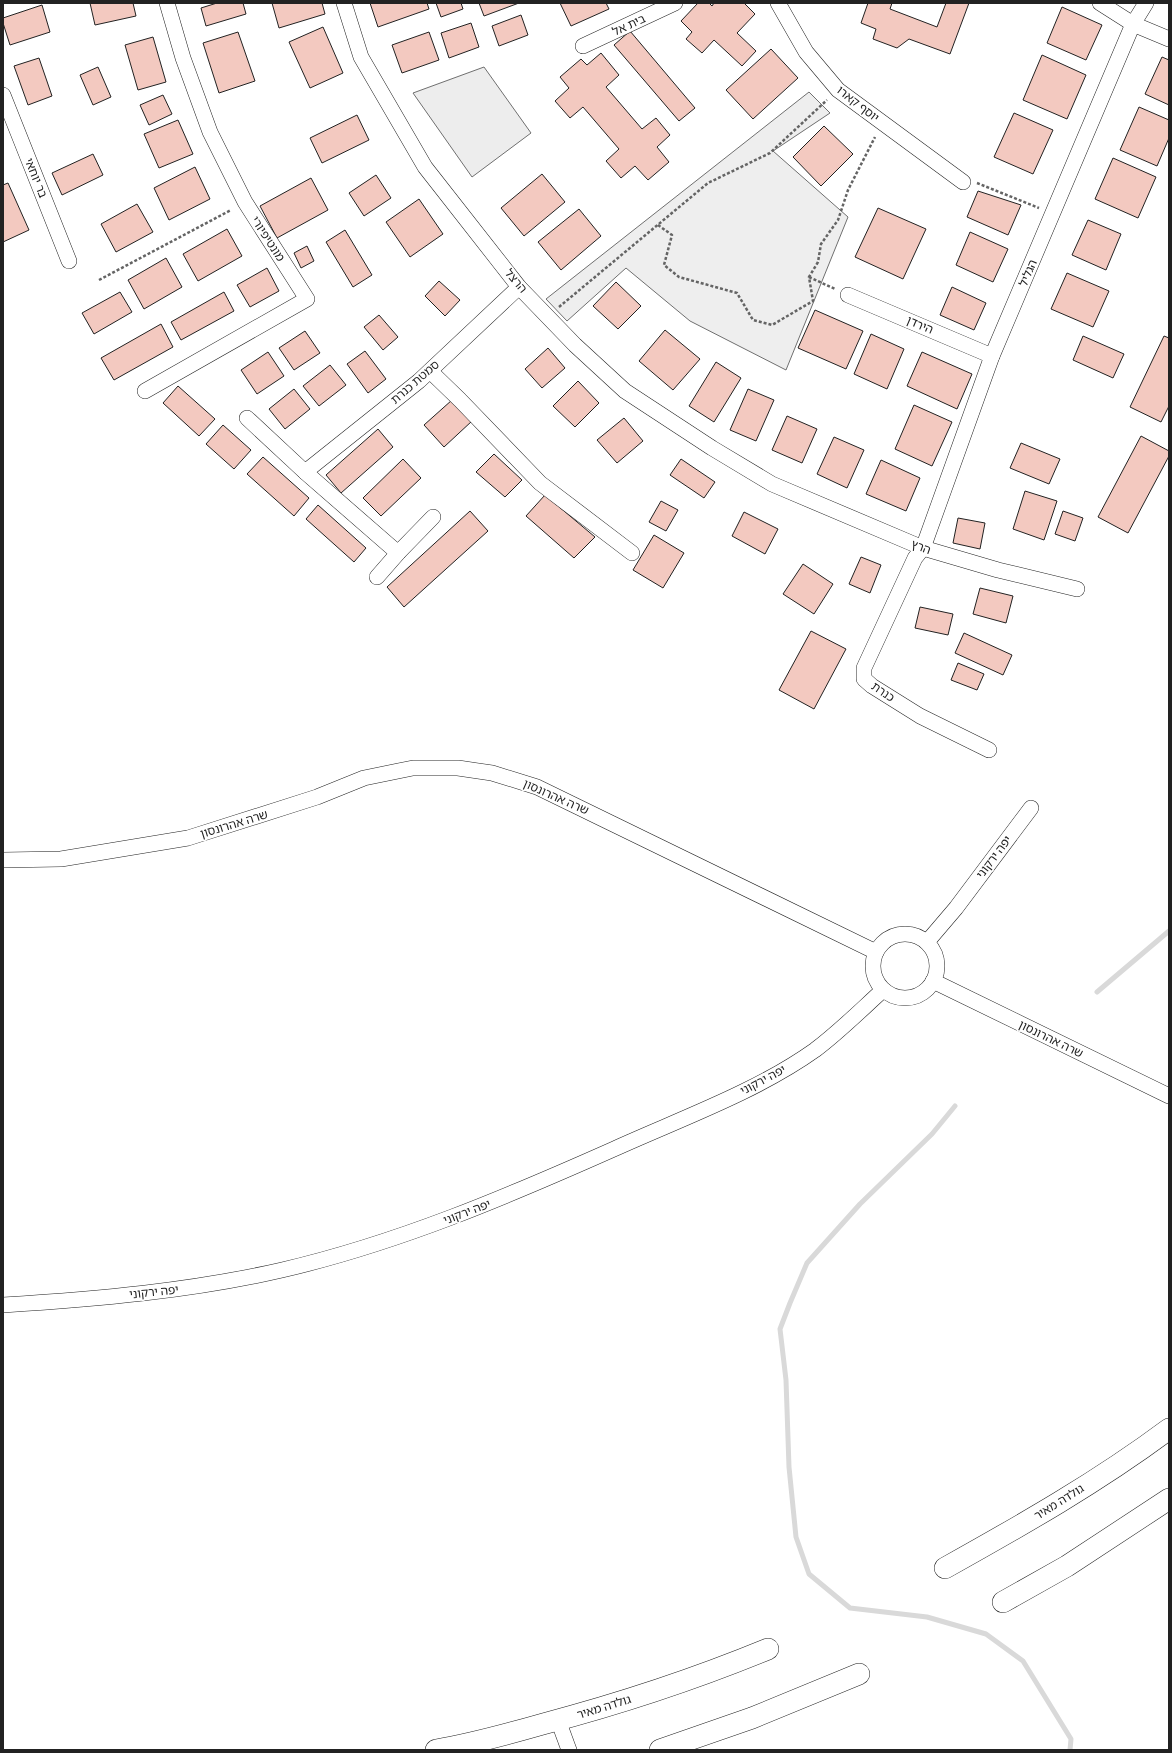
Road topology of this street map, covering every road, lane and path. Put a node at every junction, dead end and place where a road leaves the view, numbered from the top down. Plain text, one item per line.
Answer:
1 (166, 3) edge
2 (344, 3) edge
3 (675, 3) edge
4 (778, 3) edge
5 (1100, 3) edge
6 (1146, 3) edge
7 (1133, 24) junction
8 (1169, 39) edge
9 (583, 46) dead end
10 (838, 90) junction
11 (3, 95) edge
12 (883, 123) junction
13 (963, 182) joint
14 (245, 202) junction
15 (1053, 213) junction
16 (658, 225) junction
17 (68, 261) dead end
18 (809, 277) junction
19 (99, 280) dead end
20 (519, 286) junction
21 (848, 295) joint
22 (548, 316) junction
23 (992, 356) junction
24 (430, 371) junction
25 (146, 390) dead end
26 (247, 418) dead end
27 (305, 472) junction
28 (772, 484) joint
29 (433, 517) dead end
30 (923, 548) junction
31 (398, 552) junction
32 (632, 553) dead end
33 (377, 577) dead end
34 (1077, 589) dead end
35 (989, 750) dead end
36 (1031, 808) dead end
37 (3, 860) edge
38 (927, 942) junction
39 (876, 952) junction
40 (933, 981) junction
41 (883, 990) junction
42 (1169, 1096) edge
43 (3, 1304) edge
44 (1169, 1429) edge
45 (1169, 1500) edge
46 (945, 1568) dead end
47 (1003, 1602) dead end
48 (768, 1649) dead end
49 (859, 1674) dead end
50 (558, 1720) junction
51 (436, 1750) edge
52 (558, 1750) edge
53 (569, 1750) edge
54 (660, 1750) edge

1 - 14 street, מונטיפיורי
2 - 20 street, הרצל
3 - 9 street, בית אל
4 - 10 street, יוסף קארו
5 - 7 street
6 - 7 street, הגליל
7 - 8 street
7 - 15 street, הגליל
10 - 12 street, יוסף קארו
10 - 16 path
11 - 17 street, בר יוחאי
12 - 13 street, יוסף קארו
12 - 18 path
13 - 15 path
14 - 19 path
14 - 25 street, מונטיפיורי
15 - 23 street, הגליל
16 - 18 path
16 - 22 path
18 - 21 path
20 - 22 street, הרצל
20 - 24 street, סמטת כנרת
21 - 23 street, הירדן
22 - 28 street, הרצל
23 - 30 street, הגליל
24 - 27 street, סמטת כנרת
24 - 32 street
26 - 27 street
27 - 31 street
28 - 30 street, הרץ
29 - 31 street
30 - 34 street, הרץ
30 - 35 street, כנרת
31 - 33 street
36 - 38 street, יפה ירקוני
37 - 39 street, שרה אהרונסון
38 - 39 street
38 - 40 street
39 - 41 street
40 - 41 street
40 - 42 street, שרה אהרונסון
41 - 43 street, יפה ירקוני
44 - 46 main road, גולדה מאיר
45 - 47 main road
48 - 50 main road, גולדה מאיר
49 - 54 main road
50 - 51 main road, גולדה מאיר
50 - 52 street
50 - 53 street

